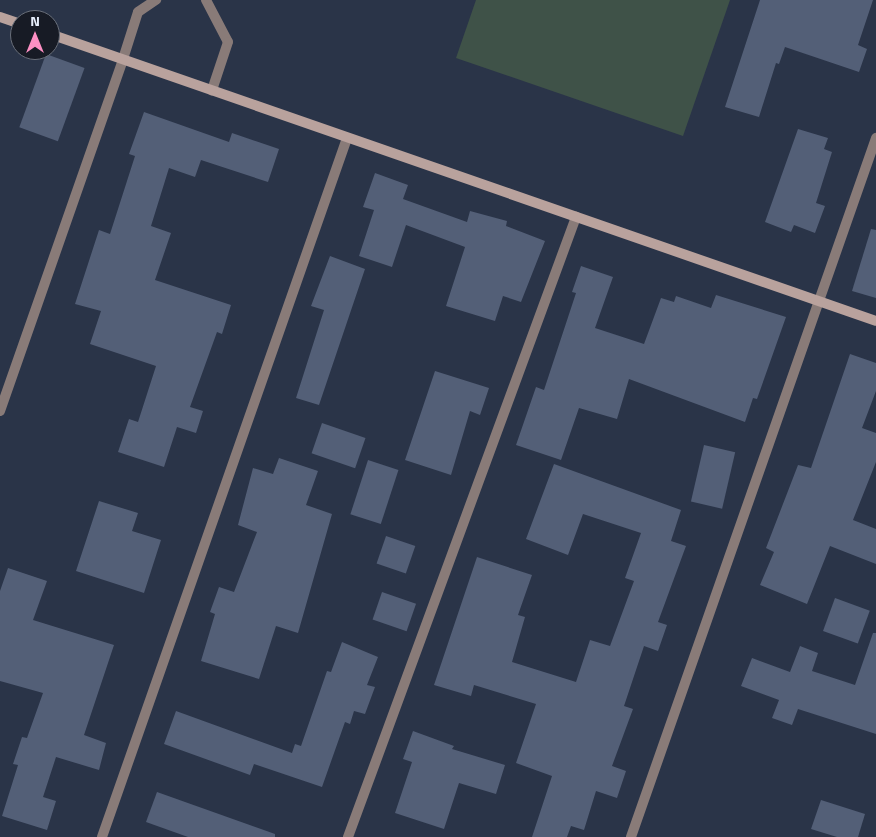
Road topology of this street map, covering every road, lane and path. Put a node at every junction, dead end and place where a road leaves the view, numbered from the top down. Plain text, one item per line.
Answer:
1 (156, 0) edge
2 (206, 0) edge
3 (60, 37) edge
4 (123, 59) junction
5 (212, 90) junction
6 (347, 138) junction
7 (876, 138) edge
8 (576, 217) junction
9 (817, 301) junction
10 (876, 321) edge
11 (0, 411) edge
12 (102, 837) edge
13 (348, 837) edge
14 (631, 837) edge

1 - 4 street
2 - 5 street
3 - 4 street
4 - 5 street
4 - 11 street
5 - 6 street
6 - 8 street
6 - 12 street
7 - 9 street
8 - 9 street
8 - 13 street
9 - 10 street
9 - 14 street

